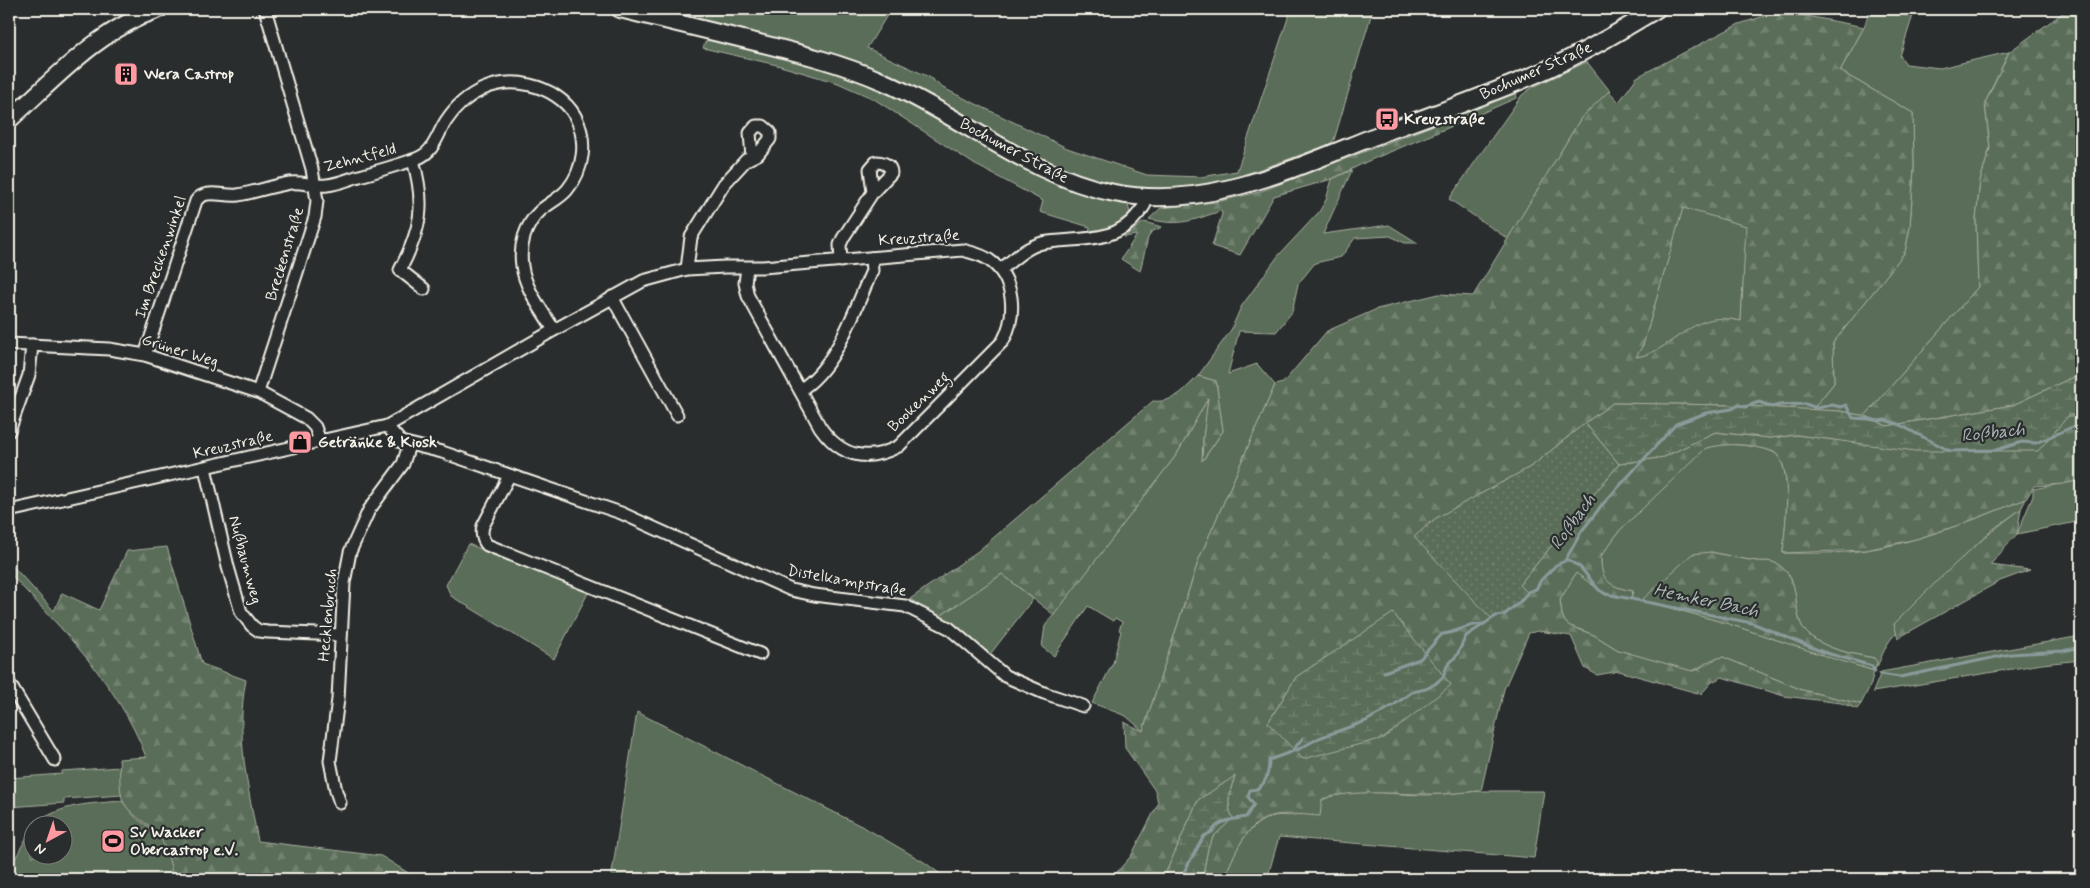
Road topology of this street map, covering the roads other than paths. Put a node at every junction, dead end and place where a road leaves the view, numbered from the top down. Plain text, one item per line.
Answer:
1 (159, 9) edge
2 (265, 9) edge
3 (620, 9) edge
4 (1657, 9) edge
5 (9, 120) edge
6 (752, 157) dead end
7 (413, 160) junction
8 (315, 185) junction
9 (872, 192) dead end
10 (1147, 197) junction
11 (871, 258) junction
12 (841, 261) junction
13 (747, 268) junction
14 (687, 269) junction
15 (1000, 270) junction
16 (424, 289) dead end
17 (612, 297) junction
18 (554, 330) junction
19 (9, 344) edge
20 (32, 345) junction
21 (145, 355) junction
22 (800, 390) junction
23 (258, 392) junction
24 (677, 415) dead end
25 (387, 426) junction
26 (9, 431) edge
27 (320, 441) junction
28 (409, 445) junction
29 (205, 468) junction
30 (509, 476) junction
31 (9, 511) edge
32 (341, 635) junction
33 (760, 654) dead end
34 (9, 683) edge
35 (1083, 706) dead end
36 (55, 760) dead end
37 (340, 803) dead end

1 - 5 main road
2 - 8 street, Breckenstraße
3 - 10 main road, Bochumer Straße
4 - 10 main road, Bochumer Straße
6 - 14 street
7 - 8 street, Zehntfeld
7 - 16 street, Zehntfeld
7 - 18 street, Zehntfeld
8 - 21 street, Im Breckenwinkel
8 - 23 street, Breckenstraße
9 - 12 street
10 - 15 street
11 - 12 street, Kreuzstraße
11 - 15 street, Kreuzstraße
11 - 22 street
12 - 13 street, Kreuzstraße
13 - 14 street, Kreuzstraße
13 - 22 street, Bookenweg
14 - 17 street, Kreuzstraße
15 - 22 street, Bookenweg
17 - 18 street, Kreuzstraße
17 - 24 street
18 - 25 street, Kreuzstraße
19 - 20 street, Grüner Weg
20 - 21 street, Grüner Weg
20 - 26 street
21 - 23 street, Grüner Weg
23 - 27 street, Grüner Weg
25 - 27 street, Kreuzstraße
25 - 28 street
27 - 29 street, Kreuzstraße
28 - 30 street, Distelkampstraße
28 - 32 street, Hecklenbruch
29 - 31 street, Kreuzstraße
29 - 32 street, Nußbaumweg
30 - 33 street
30 - 35 street, Distelkampstraße
32 - 37 street, Hecklenbruch
34 - 36 street

